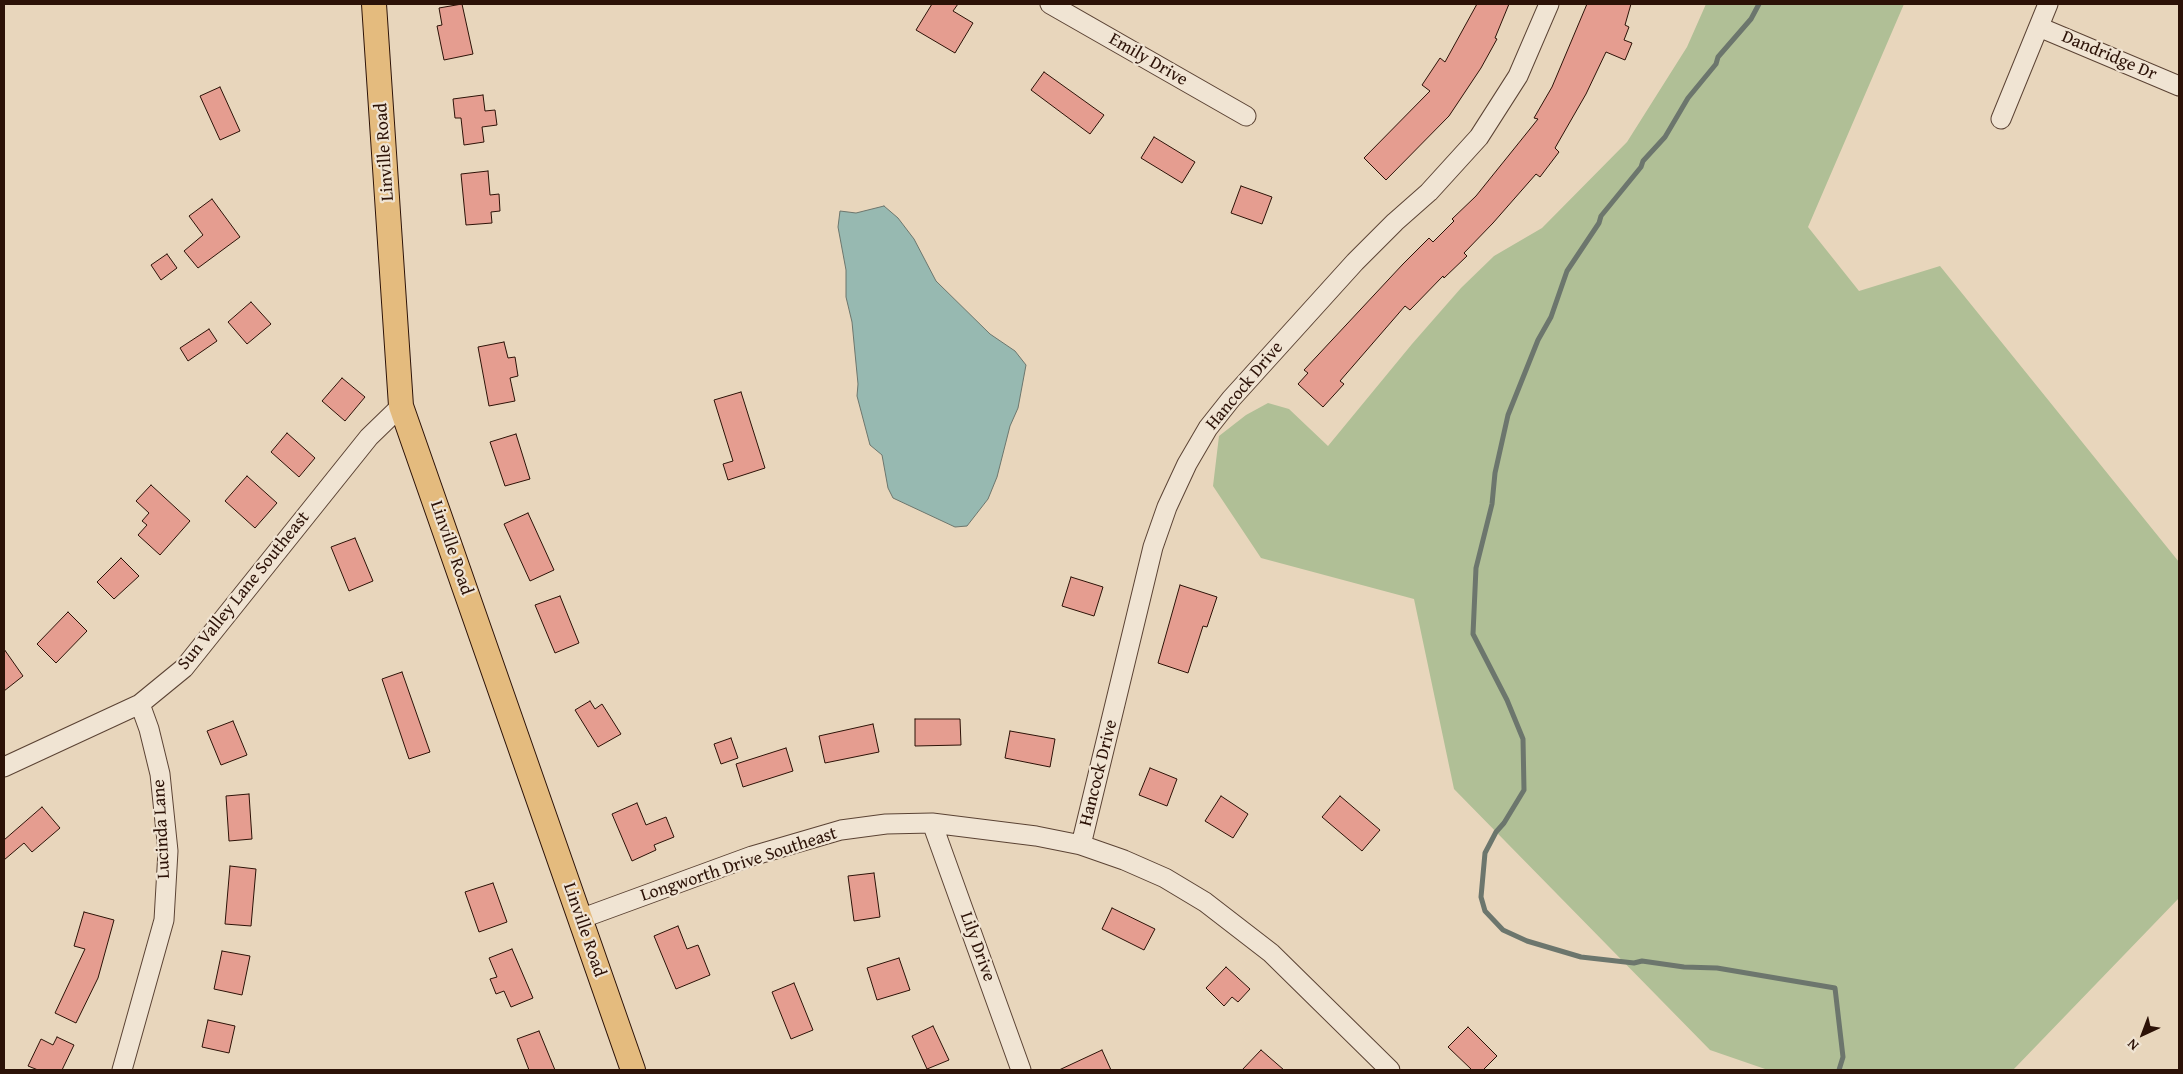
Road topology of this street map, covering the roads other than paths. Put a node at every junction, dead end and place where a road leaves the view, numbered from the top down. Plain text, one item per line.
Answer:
1 (374, 4) edge
2 (1050, 4) edge
3 (1549, 4) edge
4 (2048, 4) edge
5 (2039, 27) junction
6 (2179, 86) edge
7 (1246, 116) dead end
8 (2002, 119) dead end
9 (402, 406) junction
10 (140, 704) junction
11 (4, 766) edge
12 (932, 823) junction
13 (1081, 845) junction
14 (580, 919) junction
15 (122, 1070) edge
16 (633, 1070) edge
17 (1021, 1070) edge
18 (1390, 1070) edge

1 - 9 main road, Linville Road
2 - 7 street, Emily Drive
3 - 13 street, Hancock Drive
4 - 5 street
5 - 6 street, Dandridge Dr
5 - 8 street
9 - 10 street, Sun Valley Lane Southeast
9 - 14 main road, Linville Road
10 - 11 street, Sun Valley Lane Southeast
10 - 15 street, Lucinda Lane
12 - 13 street, Longworth Drive Southeast
12 - 14 street, Longworth Drive Southeast
12 - 17 street, Lily Drive
13 - 18 street, Longworth Drive Southeast
14 - 16 main road, Linville Road

